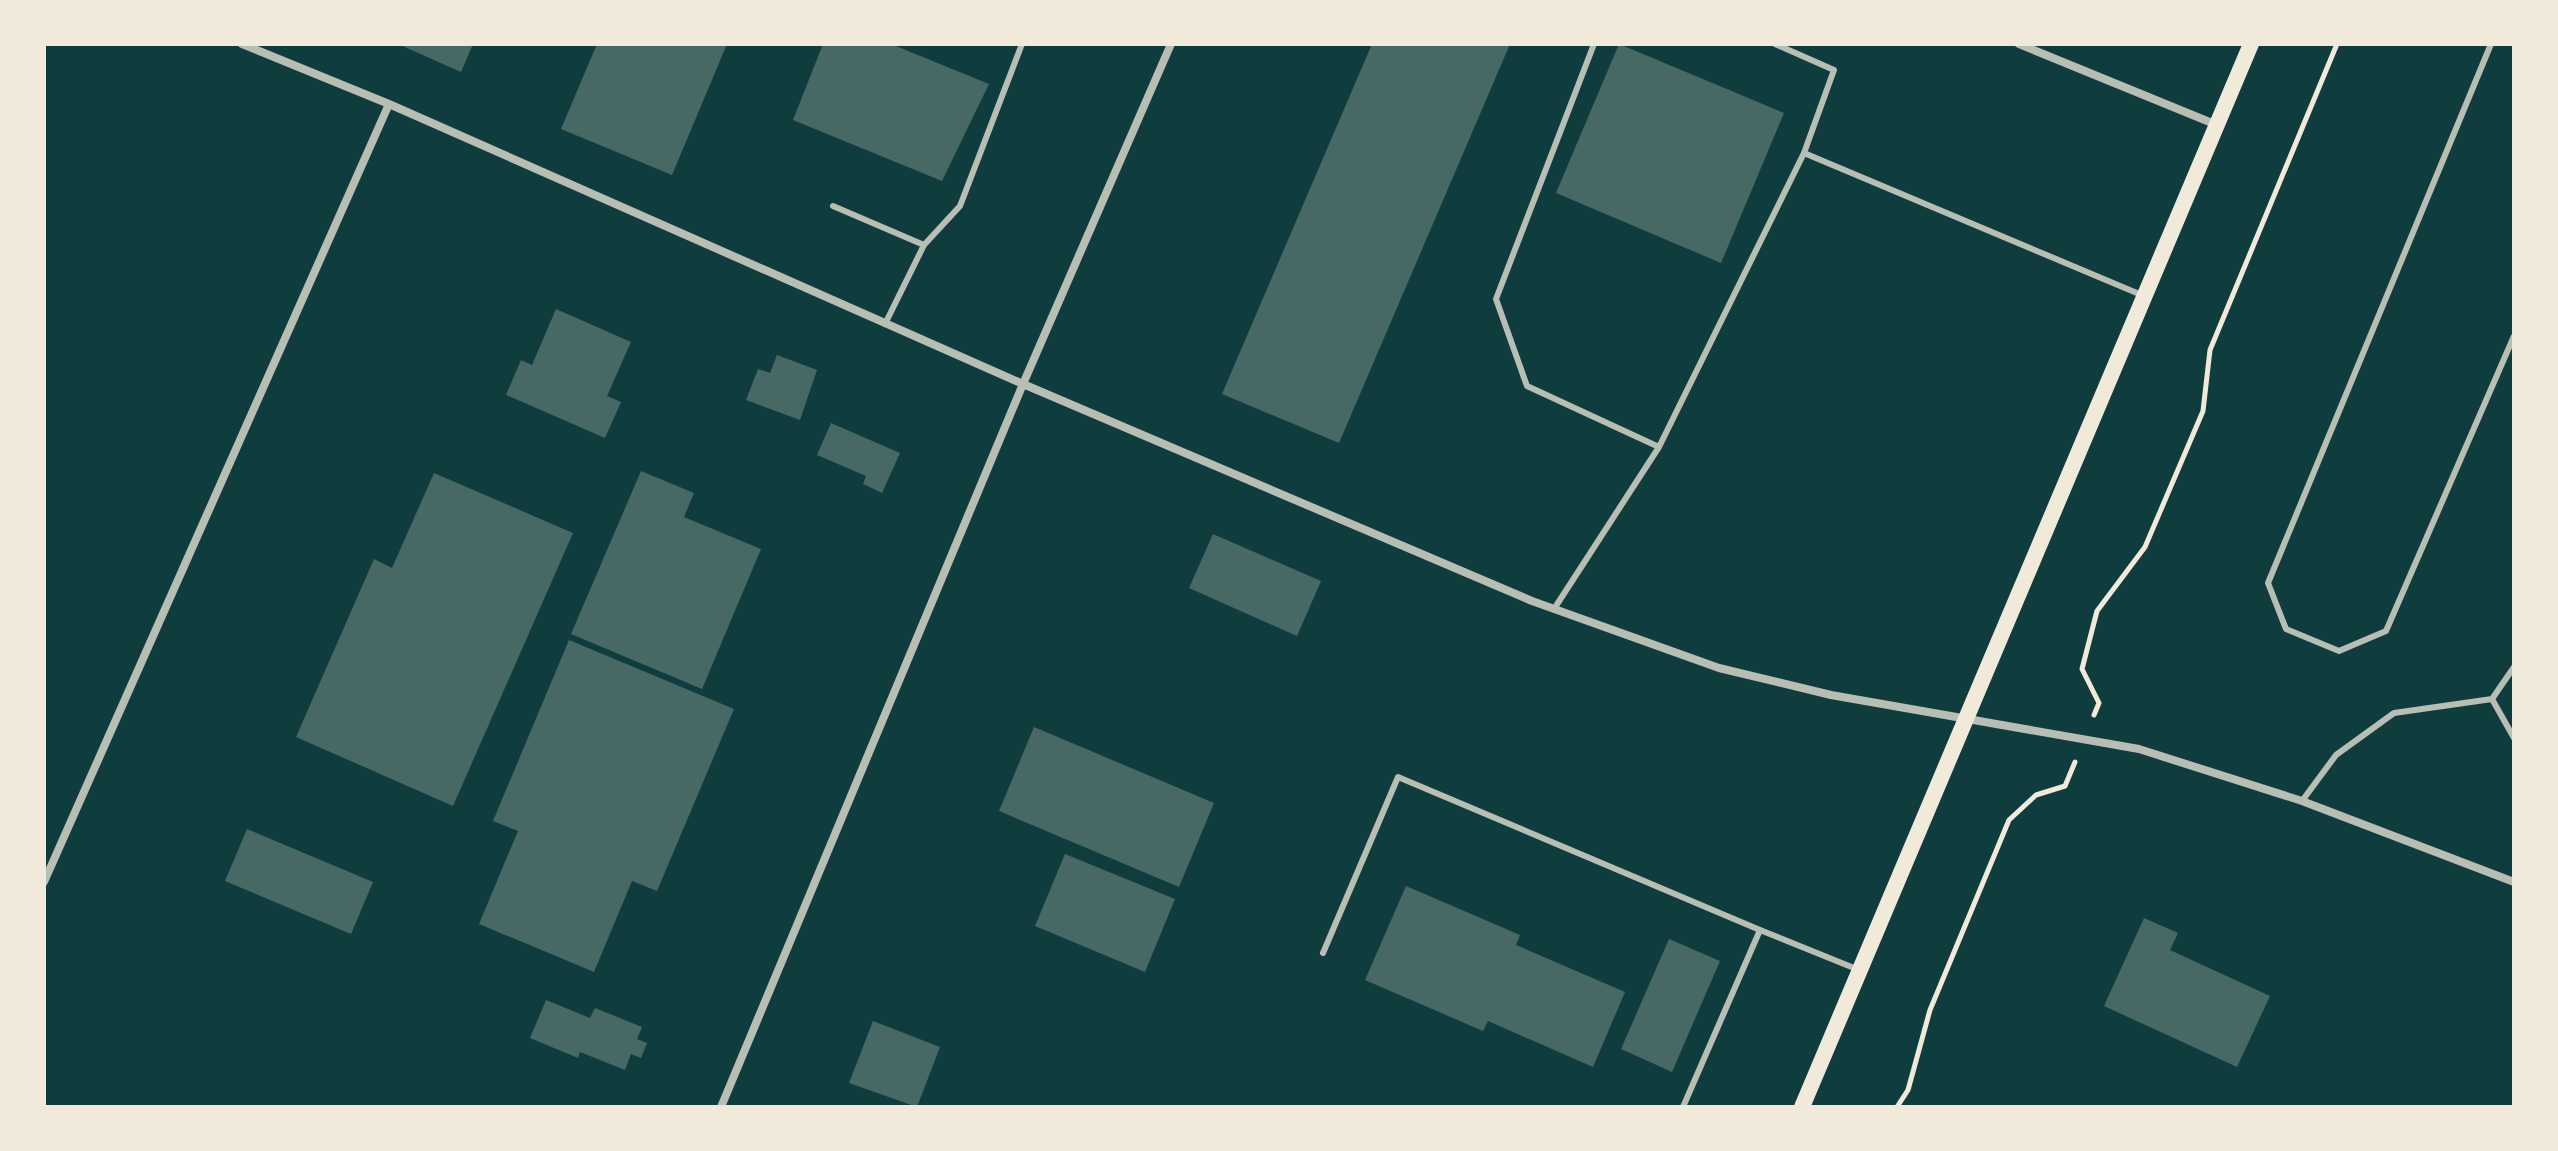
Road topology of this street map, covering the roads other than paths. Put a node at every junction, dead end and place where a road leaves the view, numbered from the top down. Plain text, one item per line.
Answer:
1 (242, 44) edge
2 (1022, 44) edge
3 (1171, 44) edge
4 (1594, 44) edge
5 (1775, 44) edge
6 (2019, 44) edge
7 (2251, 44) edge
8 (2491, 44) edge
9 (389, 104) junction
10 (2217, 125) junction
11 (1804, 153) junction
12 (833, 206) dead end
13 (924, 245) junction
14 (2144, 296) junction
15 (885, 324) junction
16 (2514, 336) edge
17 (1023, 384) junction
18 (1659, 447) junction
19 (1554, 609) junction
20 (2514, 667) edge
21 (2492, 699) junction
22 (1965, 716) junction
23 (2514, 738) edge
24 (2302, 801) junction
25 (44, 882) edge
26 (2514, 882) edge
27 (1760, 930) junction
28 (1323, 953) dead end
29 (1859, 970) junction
30 (721, 1107) edge
31 (1683, 1107) edge
32 (1802, 1107) edge

1 - 9 street
2 - 13 lane
3 - 17 street
4 - 18 lane
5 - 11 lane
6 - 10 street
7 - 10 main road
8 - 16 lane
9 - 15 street
9 - 25 street
10 - 14 main road
11 - 14 lane
11 - 18 lane
12 - 13 lane
13 - 15 lane
14 - 22 main road
15 - 17 street
17 - 19 street
17 - 30 street
18 - 19 lane
19 - 22 street
20 - 21 lane
21 - 23 lane
21 - 24 lane
22 - 24 street
22 - 29 main road
24 - 26 street
27 - 28 lane
27 - 29 lane
27 - 31 lane
29 - 32 main road

